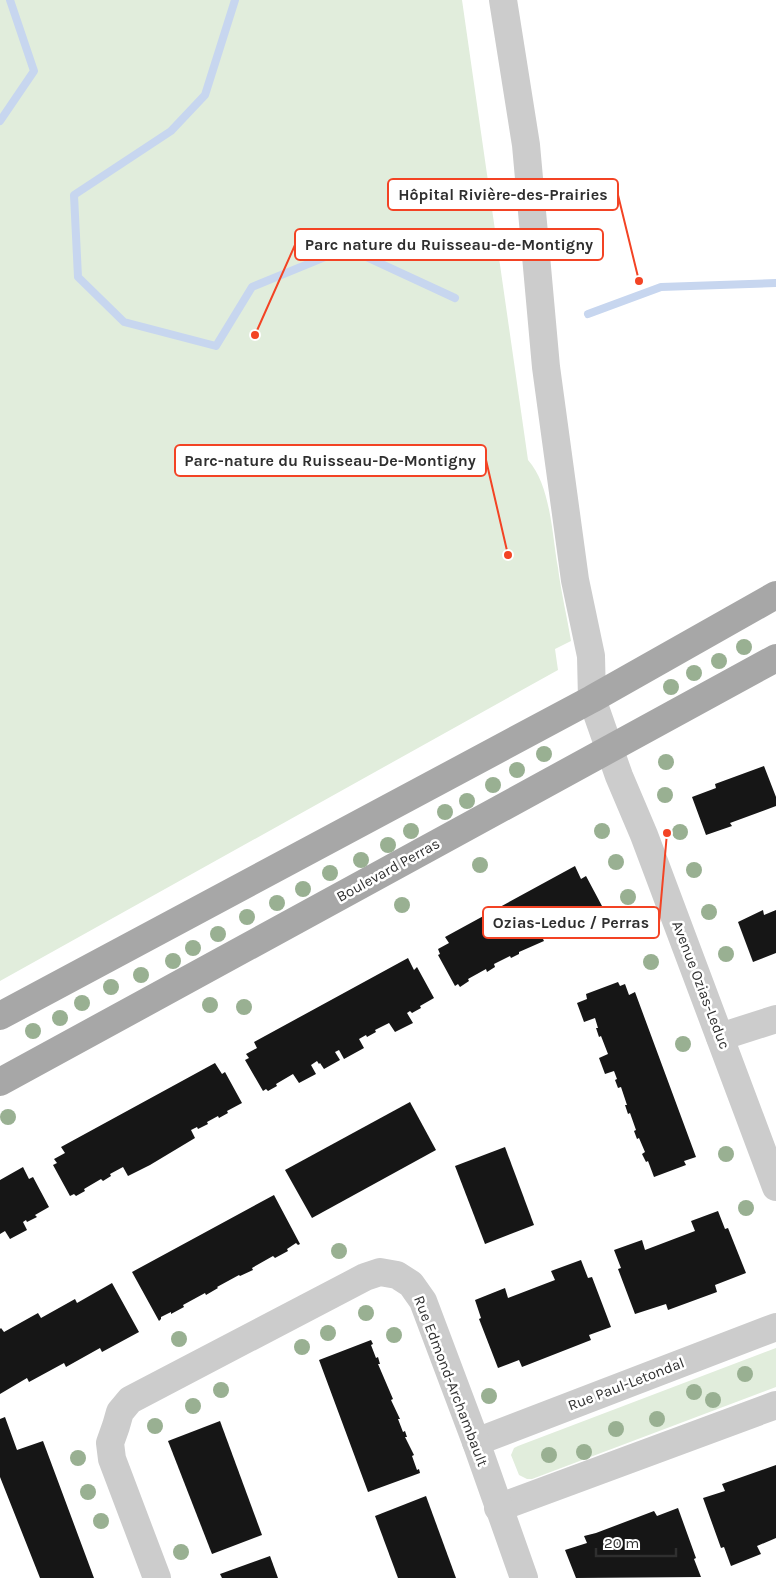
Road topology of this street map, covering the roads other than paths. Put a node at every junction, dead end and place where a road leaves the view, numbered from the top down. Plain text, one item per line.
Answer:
1 (503, 0) edge
2 (776, 595) edge
3 (776, 658) edge
4 (592, 699) junction
5 (609, 748) junction
6 (0, 1016) edge
7 (776, 1019) edge
8 (720, 1037) junction
9 (0, 1082) edge
10 (776, 1187) edge
11 (776, 1327) edge
12 (776, 1405) edge
13 (476, 1442) junction
14 (498, 1508) junction
15 (157, 1578) edge
16 (524, 1578) edge

1 - 4 street, Avenue Ozias-Leduc
2 - 4 main road
3 - 5 main road, Boulevard Perras
4 - 5 street, Avenue Ozias-Leduc
4 - 6 main road
5 - 8 street, Avenue Ozias-Leduc
5 - 9 main road, Boulevard Perras
7 - 8 street
8 - 10 street, Avenue Ozias-Leduc
11 - 13 street, Rue Paul-Letondal
12 - 14 street
13 - 14 street, Rue Edmond-Archambault
13 - 15 street, Rue Edmond-Archambault
14 - 16 street, Rue Edmond-Archambault

